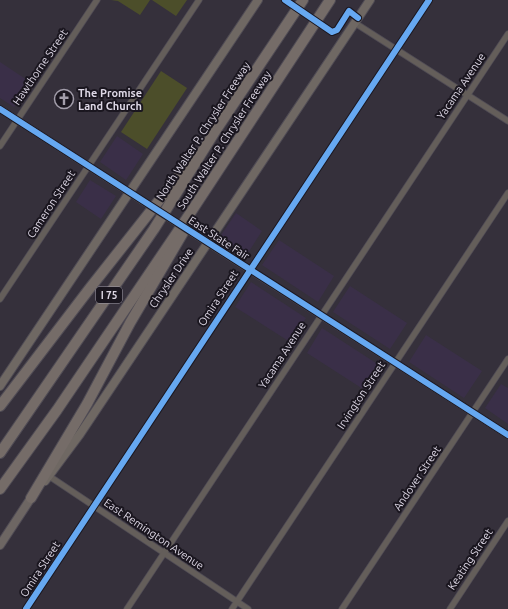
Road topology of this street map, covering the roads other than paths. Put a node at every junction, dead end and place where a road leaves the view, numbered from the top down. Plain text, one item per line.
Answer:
1 (97, 0) edge
2 (199, 0) edge
3 (258, 0) edge
4 (303, 0) edge
5 (330, 0) edge
6 (370, 0) edge
7 (429, 0) edge
8 (355, 23) junction
9 (508, 34) edge
10 (396, 50) junction
11 (467, 95) junction
12 (0, 109) edge
13 (17, 120) junction
14 (508, 121) edge
15 (214, 133) junction
16 (0, 146) edge
17 (88, 166) junction
18 (129, 192) junction
19 (508, 193) edge
20 (189, 215) junction
21 (208, 243) junction
22 (249, 269) junction
23 (0, 299) edge
24 (320, 315) junction
25 (508, 359) edge
26 (395, 363) junction
27 (0, 386) edge
28 (0, 406) edge
29 (472, 412) junction
30 (508, 435) edge
31 (0, 453) edge
32 (49, 476) junction
33 (0, 489) edge
34 (31, 498) junction
35 (93, 506) junction
36 (508, 521) edge
37 (0, 545) edge
38 (164, 553) junction
39 (237, 602) junction
40 (26, 609) edge
41 (127, 609) edge
42 (232, 609) edge
43 (248, 609) edge
44 (342, 609) edge
45 (450, 609) edge

1 - 13 street, Hawthorne Street
2 - 17 street, Cameron Street
3 - 18 main road
4 - 15 highway, North Walter P. Chrysler Freeway / I 75
5 - 20 highway, South Walter P. Chrysler Freeway / I 75
6 - 8 main road, Chrysler Drive
7 - 10 street, Omira Street
8 - 10 street
8 - 21 main road, Chrysler Drive
9 - 11 street, Yacama Avenue
10 - 11 street
10 - 22 street, Omira Street
11 - 14 street
11 - 24 street, Yacama Avenue
12 - 13 street, East State Fair
13 - 16 street, Hawthorne Street
13 - 17 street, East State Fair
15 - 28 highway
15 - 31 highway, North Walter P. Chrysler Freeway / I 75
17 - 18 street, East State Fair
17 - 23 street, Cameron Street
18 - 21 street, East State Fair, bridge
18 - 27 main road
19 - 26 street, Irvington Street
20 - 33 highway, South Walter P. Chrysler Freeway / I 75
20 - 34 highway
21 - 22 street, East State Fair
21 - 32 main road, Chrysler Drive
22 - 24 street, East State Fair
22 - 35 street, Omira Street
24 - 26 street, East State Fair
24 - 38 street, Yacama Avenue
25 - 29 street, Andover Street
26 - 29 street, East State Fair
26 - 39 street, Irvington Street
29 - 30 street, East State Fair
29 - 44 street, Andover Street
32 - 34 main road, Chrysler Drive
32 - 35 street, East Remington Avenue
34 - 37 main road, Chrysler Drive
35 - 38 street, East Remington Avenue
35 - 40 street, Omira Street
36 - 45 street, Keating Street
38 - 39 street, East Remington Avenue
38 - 41 street, Yacama Avenue
39 - 42 street, Irvington Street
39 - 43 street, East Remington Avenue

